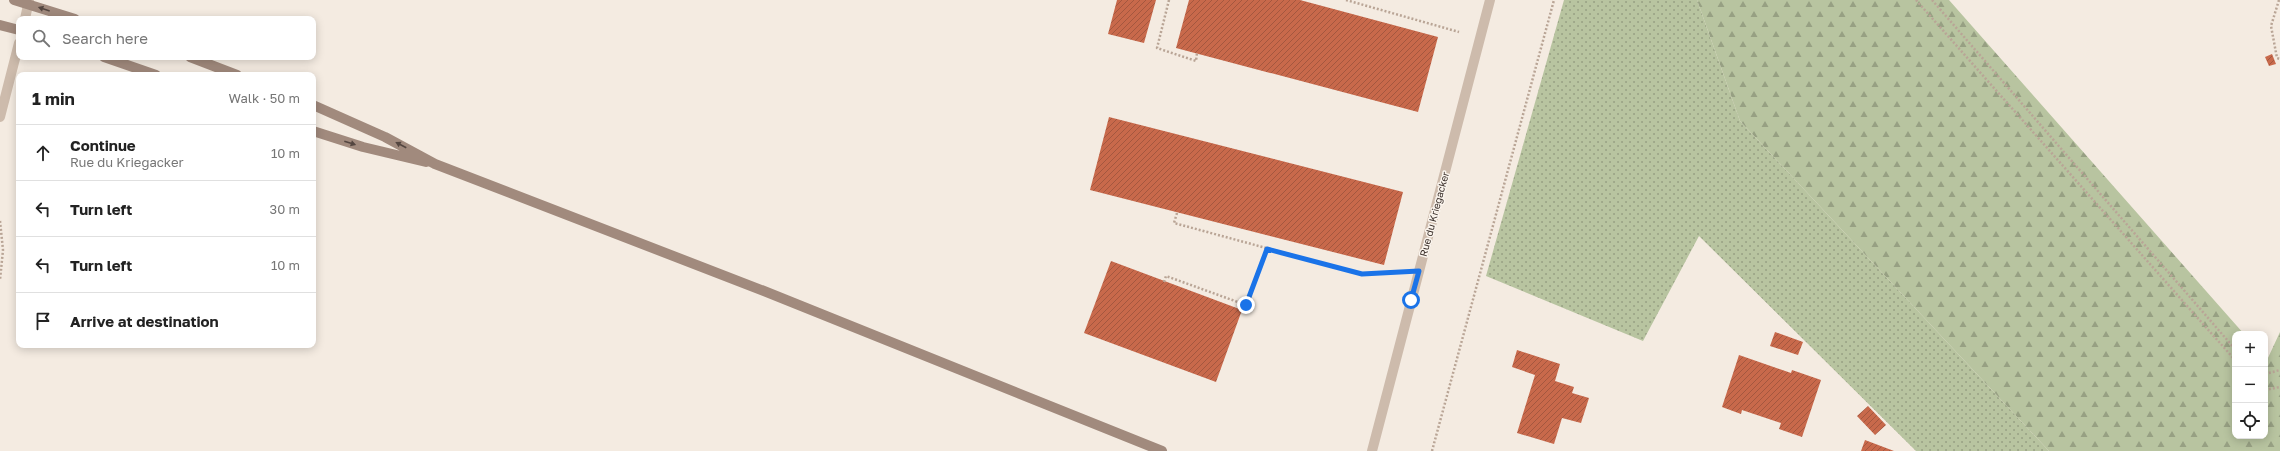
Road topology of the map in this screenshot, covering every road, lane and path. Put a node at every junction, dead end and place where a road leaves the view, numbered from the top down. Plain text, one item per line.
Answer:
1 (14, 0) edge
2 (1169, 0) edge
3 (1346, 0) edge
4 (1490, 0) edge
5 (1554, 0) edge
6 (1916, 0) edge
7 (1932, 0) edge
8 (2279, 0) edge
9 (29, 2) edge
10 (26, 16) edge
11 (67, 16) edge
12 (0, 25) edge
13 (16, 29) edge
14 (1480, 38) junction
15 (1197, 53) dead end
16 (16, 55) edge
17 (2280, 59) edge
18 (113, 60) edge
19 (198, 60) edge
20 (147, 72) edge
21 (229, 72) edge
22 (316, 106) edge
23 (0, 117) edge
24 (316, 132) edge
25 (435, 164) junction
26 (1177, 212) dead end
27 (0, 221) edge
28 (1267, 249) junction
29 (1419, 271) junction
30 (0, 280) edge
31 (1164, 282) dead end
32 (1246, 305) junction
33 (1251, 312) dead end
34 (2232, 346) edge
35 (2232, 357) edge
36 (2280, 370) edge
37 (2268, 373) edge
38 (2280, 386) edge
39 (2268, 389) edge
40 (1162, 451) edge
41 (1372, 451) edge
42 (1432, 451) edge

1 - 9 street
2 - 15 path
3 - 14 path
4 - 14 street, Rue du Kriegacker
5 - 42 path
6 - 35 path
7 - 34 path
8 - 17 path
9 - 10 street
11 -> 9 street
12 - 13 street
14 - 29 street, Rue du Kriegacker
16 - 23 street
18 - 20 street
19 - 21 street
25 -> 22 street
24 -> 25 street
25 - 40 street
26 - 28 path
27 - 30 path
28 - 29 path
28 - 32 path
29 - 41 street, Rue du Kriegacker
31 - 32 path
32 - 33 path
36 - 37 path
38 - 39 path

